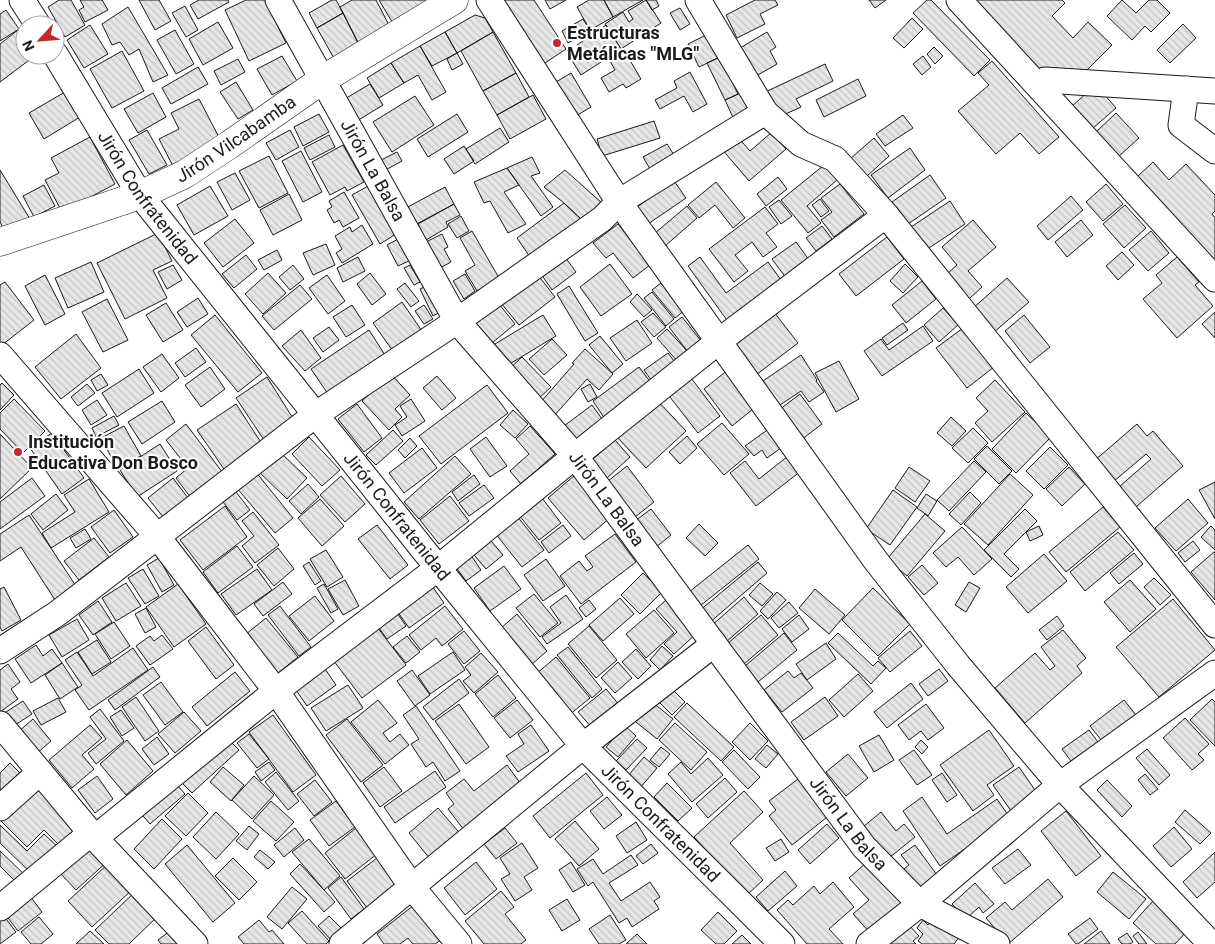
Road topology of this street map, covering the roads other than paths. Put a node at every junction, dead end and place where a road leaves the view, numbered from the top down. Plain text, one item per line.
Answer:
1 (22, 0) edge
2 (278, 0) edge
3 (454, 0) edge
4 (489, 0) edge
5 (698, 0) edge
6 (959, 0) edge
7 (32, 15) edge
8 (62, 65) edge
9 (322, 80) junction
10 (1045, 80) dead end
11 (1186, 90) junction
12 (1215, 91) edge
13 (765, 112) junction
14 (1215, 151) edge
15 (140, 195) junction
16 (619, 202) junction
17 (886, 215) junction
18 (0, 242) edge
19 (1215, 279) edge
20 (457, 321) junction
21 (719, 341) junction
22 (0, 355) edge
23 (315, 414) junction
24 (575, 456) junction
25 (157, 536) junction
26 (438, 568) junction
27 (1215, 625) edge
28 (714, 644) junction
29 (0, 651) edge
30 (1215, 673) edge
31 (276, 691) junction
32 (0, 724) edge
33 (583, 746) junction
34 (40, 772) junction
35 (1060, 785) junction
36 (0, 808) edge
37 (93, 835) junction
38 (412, 887) junction
39 (920, 904) junction
40 (0, 908) edge
41 (195, 944) edge
42 (342, 944) edge
43 (459, 944) edge
44 (782, 944) edge
45 (869, 944) edge
46 (997, 944) edge
47 (1211, 944) edge

1 - 7 street
2 - 9 street, Jirón La Balsa
3 - 9 main road, Jirón Vilcabamba
4 - 16 street
5 - 13 street
6 - 19 street
8 - 15 street, Jirón Confratenidad
9 - 15 main road, Jirón Vilcabamba
9 - 20 street, Jirón La Balsa
10 - 11 street
11 - 12 street
11 - 14 street
13 - 16 street
13 - 17 street
15 - 18 main road, Jirón Vilcabamba
15 - 23 street, Jirón Confratenidad
16 - 20 street
16 - 21 street
17 - 21 street
17 - 27 street
20 - 23 street
20 - 24 street, Jirón La Balsa
21 - 24 street
21 - 35 street
22 - 25 street
23 - 25 street
23 - 26 street, Jirón Confratenidad
24 - 26 street
24 - 28 street, Jirón La Balsa
25 - 29 street
25 - 31 street
26 - 31 street
26 - 33 street, Jirón Confratenidad
28 - 33 street
28 - 39 street, Jirón La Balsa
30 - 35 street
31 - 37 street
31 - 38 street
32 - 34 street
33 - 38 street
33 - 44 street, Jirón Confratenidad
34 - 36 street
34 - 37 street
35 - 39 street
35 - 47 street
37 - 40 street
37 - 41 street
38 - 42 street
38 - 43 street
39 - 45 street
39 - 46 street, Jirón La Balsa

